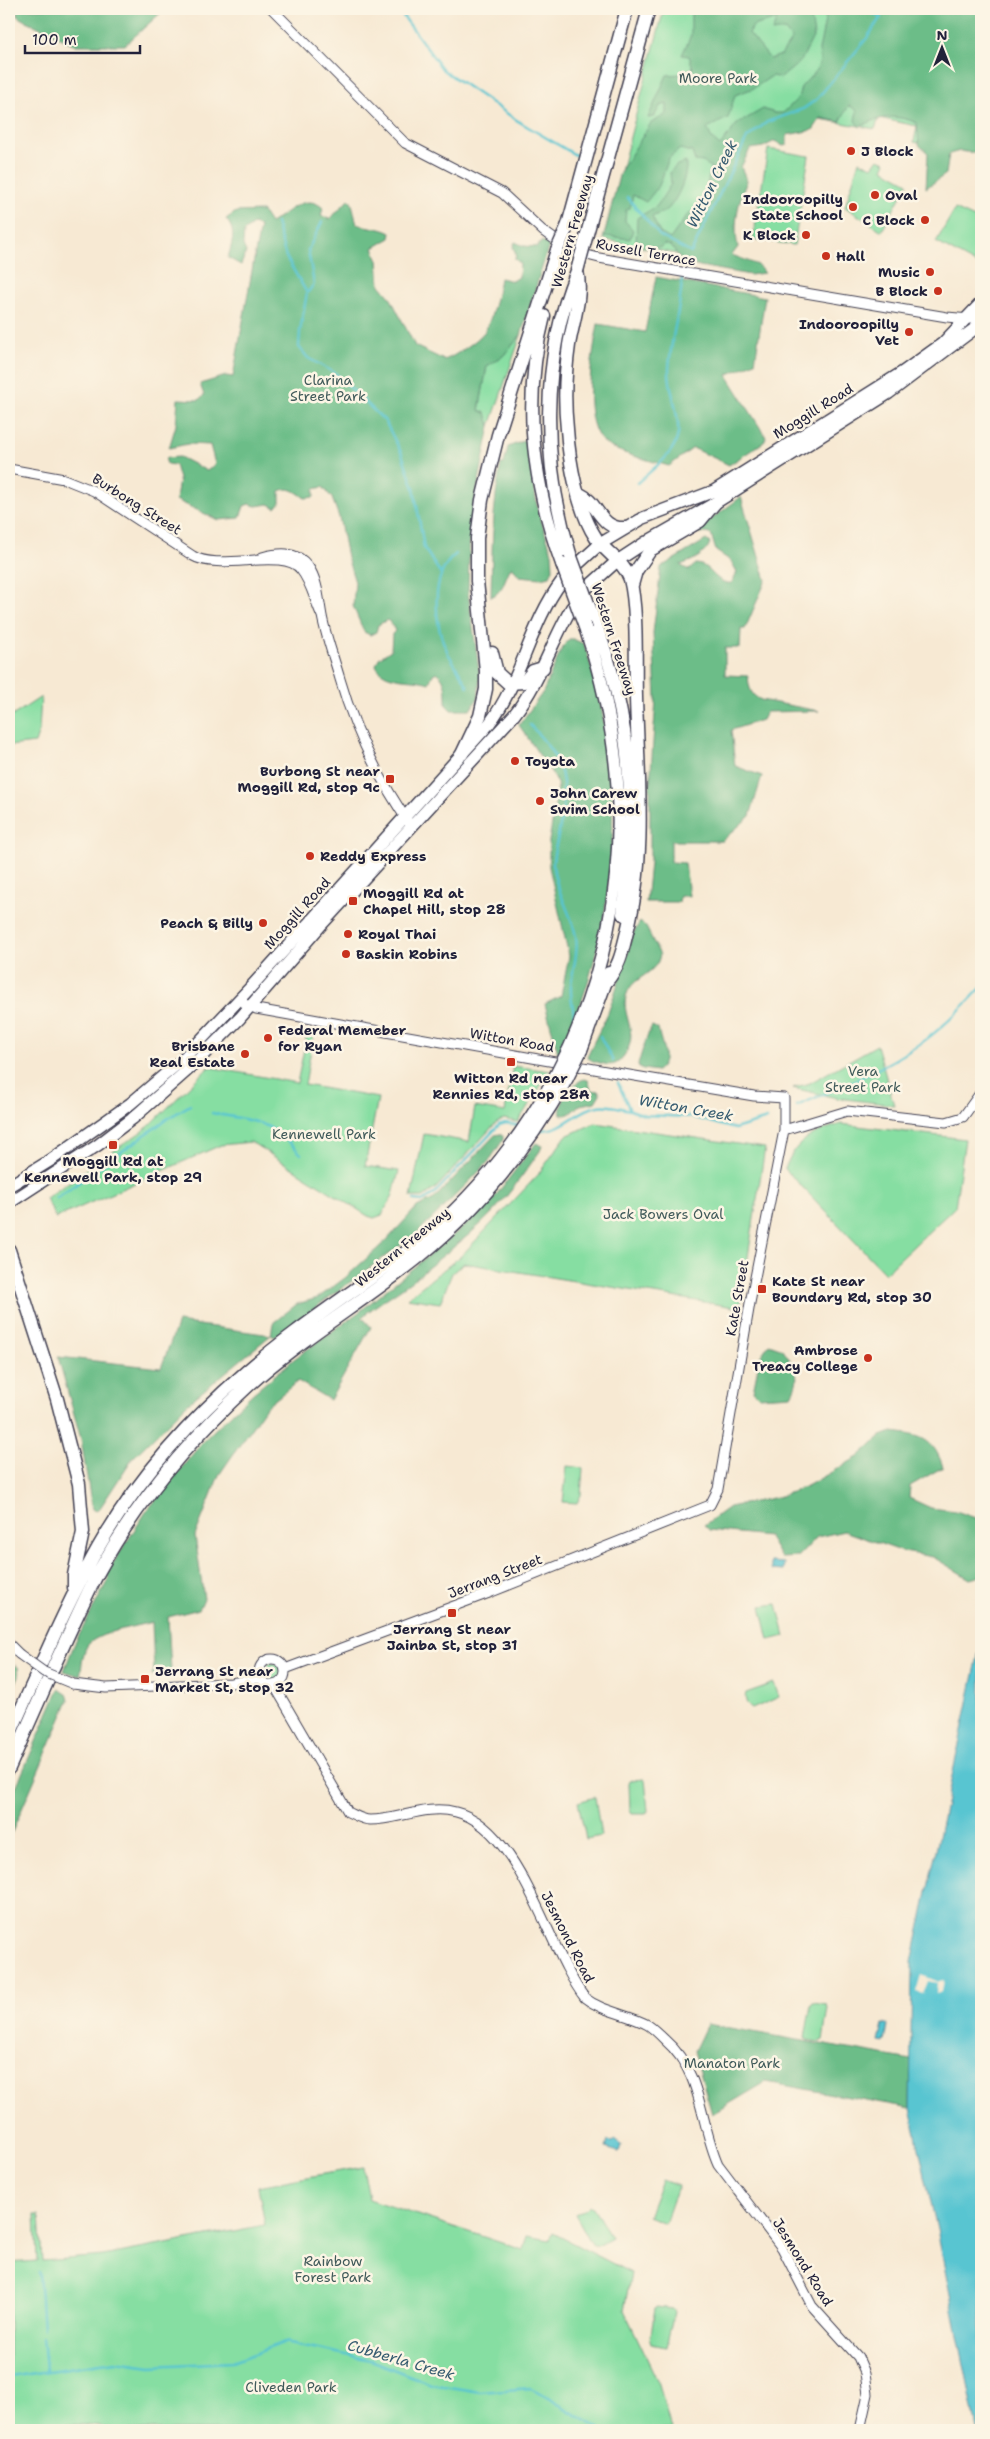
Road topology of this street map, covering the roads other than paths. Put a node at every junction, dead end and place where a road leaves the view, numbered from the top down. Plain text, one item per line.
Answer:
1 (272, 9) edge
2 (627, 9) edge
3 (648, 9) edge
4 (555, 265) junction
5 (577, 271) junction
6 (981, 302) edge
7 (966, 320) junction
8 (981, 322) edge
9 (9, 469) edge
10 (488, 473) junction
11 (579, 493) junction
12 (715, 503) joint
13 (625, 528) junction
14 (600, 544) junction
15 (649, 546) junction
16 (617, 561) junction
17 (569, 568) junction
18 (632, 585) junction
19 (583, 593) dead end
20 (572, 607) dead end
21 (543, 668) junction
22 (514, 684) junction
23 (462, 754) junction
24 (408, 821) junction
25 (607, 981) junction
26 (238, 1000) junction
27 (249, 1006) junction
28 (576, 1048) junction
29 (981, 1092) edge
30 (784, 1098) joint
31 (784, 1130) junction
32 (9, 1186) edge
33 (9, 1202) edge
34 (9, 1250) edge
35 (713, 1502) joint
36 (80, 1595) junction
37 (9, 1644) edge
38 (285, 1669) junction
39 (45, 1671) junction
40 (260, 1678) junction
41 (274, 1685) junction
42 (9, 1736) edge
43 (9, 1768) edge
44 (860, 2430) edge

1 - 7 street, Russell Terrace
2 - 4 highway, Western Freeway, bridge
3 - 5 highway, Western Freeway, bridge
4 - 10 highway
4 - 17 highway, Western Freeway
5 - 11 highway
5 - 17 highway, Western Freeway
6 - 7 highway, Moggill Road
7 - 8 street, Russell Terrace
7 - 13 highway, Moggill Road
8 - 12 highway, Moggill Road
9 - 24 street, Burbong Street
10 - 22 highway
10 - 23 highway
11 - 13 highway
11 - 14 highway
12 - 15 highway
13 - 14 highway, Moggill Road
14 - 16 highway
14 - 17 highway, Moggill Road
15 - 16 highway
15 - 18 highway
16 - 18 highway
16 - 19 highway
17 - 22 highway, Moggill Road
17 - 25 highway, Western Freeway, bridge
17 - 28 highway, Western Freeway, bridge
18 - 25 highway
20 - 21 highway, Moggill Road
21 - 22 highway
21 - 24 highway, Moggill Road
22 - 23 highway, Moggill Road
23 - 24 highway, Moggill Road
24 - 26 highway, Moggill Road
24 - 27 highway, Moggill Road
25 - 28 highway, Western Freeway
26 - 27 street, Witton Road
26 - 32 highway, Moggill Road
27 - 30 street, Witton Road
27 - 33 highway, Moggill Road
28 - 36 highway, Western Freeway, bridge
29 - 31 street
30 - 31 street, Kate Street
31 - 35 street, Kate Street
34 - 36 highway
35 - 38 street, Jerrang Street
36 - 39 highway, Western Freeway
37 - 40 street, bridge
38 - 40 street
38 - 41 street
39 - 42 highway
39 - 43 highway
40 - 41 street
41 - 44 street, Jesmond Road

